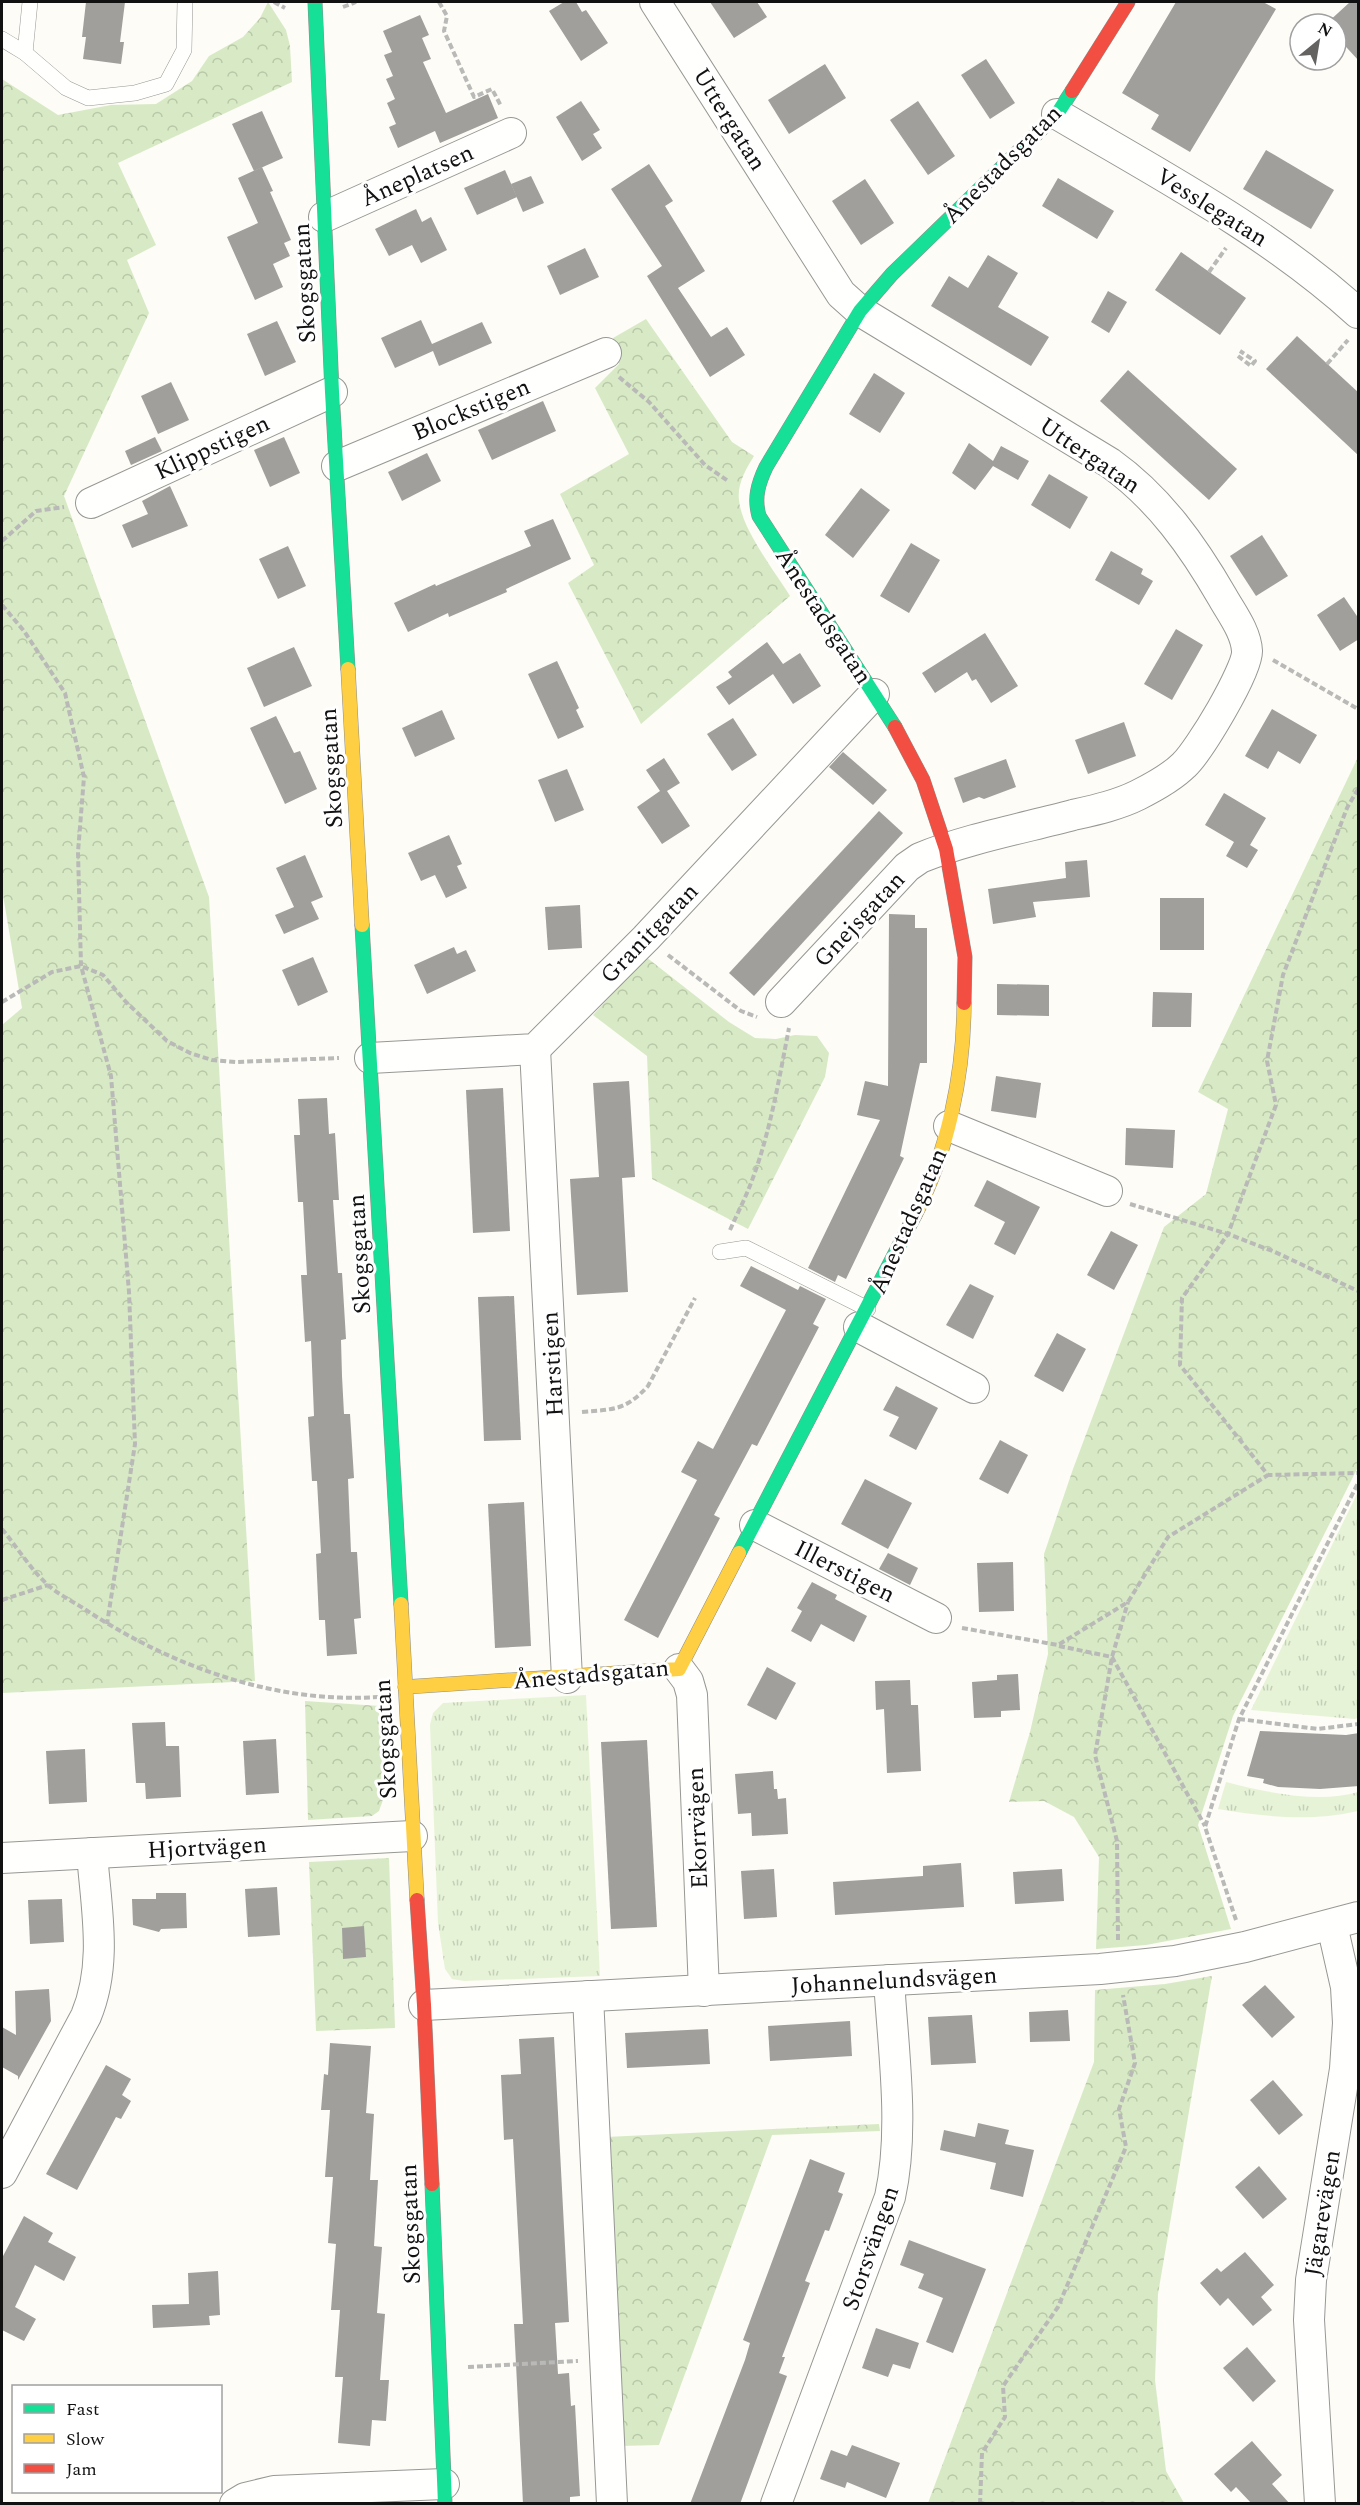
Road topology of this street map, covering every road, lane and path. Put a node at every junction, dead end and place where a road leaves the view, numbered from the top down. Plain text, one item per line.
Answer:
1 (30, 2) edge
2 (185, 2) edge
3 (315, 2) edge
4 (440, 2) edge
5 (655, 2) edge
6 (1128, 2) edge
7 (2, 39) edge
8 (25, 53) junction
9 (1057, 114) junction
10 (511, 133) joint
11 (324, 217) junction
12 (860, 311) junction
13 (1355, 325) edge
14 (1240, 351) dead end
15 (601, 355) joint
16 (1238, 356) dead end
17 (1327, 364) dead end
18 (332, 392) junction
19 (337, 466) junction
20 (755, 497) junction
21 (91, 503) joint
22 (2, 541) edge
23 (2, 605) edge
24 (1247, 654) junction
25 (874, 693) junction
26 (1359, 708) edge
27 (1359, 789) edge
28 (946, 849) junction
29 (646, 938) junction
30 (81, 966) junction
31 (2, 1002) edge
32 (785, 1015) junction
33 (535, 1049) junction
34 (370, 1058) junction
35 (949, 1126) junction
36 (1107, 1191) joint
37 (1228, 1234) junction
38 (720, 1252) joint
39 (1359, 1291) edge
40 (695, 1298) dead end
41 (864, 1318) junction
42 (974, 1388) dead end
43 (555, 1414) junction
44 (1359, 1473) edge
45 (1268, 1475) junction
46 (1359, 1483) edge
47 (755, 1525) junction
48 (2, 1529) edge
49 (48, 1585) junction
50 (2, 1600) edge
51 (1128, 1602) junction
52 (936, 1618) joint
53 (107, 1624) junction
54 (1058, 1645) junction
55 (1112, 1657) junction
56 (679, 1669) junction
57 (567, 1678) junction
58 (405, 1691) junction
59 (1239, 1719) junction
60 (1359, 1724) edge
61 (1205, 1827) junction
62 (412, 1836) junction
63 (92, 1853) junction
64 (2, 1857) edge
65 (1345, 1921) edge
66 (1245, 1947) junction
67 (1119, 1967) junction
68 (889, 1980) junction
69 (704, 1991) junction
70 (588, 1996) junction
71 (424, 2005) junction
72 (2, 2173) edge
73 (604, 2360) junction
74 (438, 2368) junction
75 (444, 2494) edge
76 (235, 2504) edge
77 (612, 2504) edge
78 (776, 2504) edge
79 (980, 2504) edge
80 (1320, 2504) edge

1 - 8 lane
2 - 8 lane
3 - 11 street, Skogsgatan
4 - 10 path
5 - 12 street, Uttergatan
6 - 9 street, Ånestadsgatan
7 - 8 lane
9 - 12 street, Ånestadsgatan
9 - 13 street, Vesslegatan
10 - 11 street, Åneplatsen
11 - 18 street, Skogsgatan
12 - 20 street, Ånestadsgatan
12 - 24 street, Uttergatan
13 - 17 path
14 - 16 path
15 - 19 street, Blockstigen
15 - 20 path
18 - 19 street, Skogsgatan
18 - 21 street, Klippstigen
19 - 34 street, Skogsgatan
20 - 25 street, Ånestadsgatan
21 - 22 path
23 - 30 path
24 - 26 path
24 - 28 street
25 - 28 street, Ånestadsgatan
25 - 29 street, Granitgatan
27 - 37 path
28 - 32 street, Gnejsgatan
28 - 35 street, Ånestadsgatan
29 - 32 path
29 - 33 street, Granitgatan
30 - 31 path
30 - 34 path
30 - 53 path
32 - 38 path
33 - 34 street
33 - 43 street, Harstigen
34 - 58 street, Skogsgatan
35 - 36 street
35 - 41 street, Ånestadsgatan
36 - 37 path
37 - 39 path
37 - 45 path
38 - 41 lane
40 - 43 path
41 - 42 street
41 - 47 street, Ånestadsgatan
43 - 57 street, Harstigen
44 - 45 path
45 - 51 path
46 - 59 path
47 - 52 street, Illerstigen
47 - 56 street, Ånestadsgatan
48 - 49 path
49 - 50 path
49 - 53 path
51 - 54 path
51 - 55 path
52 - 54 path
53 - 58 path
54 - 55 path
55 - 61 path
55 - 67 path
56 - 57 street, Ånestadsgatan
56 - 69 street, Ekorrvägen
57 - 58 street, Ånestadsgatan
58 - 62 street, Skogsgatan
59 - 60 path
59 - 61 path
61 - 66 path
62 - 63 street, Hjortvägen
62 - 71 street, Skogsgatan
63 - 64 street, Hjortvägen
63 - 72 street
65 - 66 street, Johannelundsvägen
65 - 80 street, Jägarevägen
66 - 67 street, Johannelundsvägen
67 - 68 street, Johannelundsvägen
67 - 79 path
68 - 69 street, Johannelundsvägen
68 - 78 street, Storsvängen
69 - 70 street, Johannelundsvägen
70 - 71 street, Johannelundsvägen
70 - 73 street
71 - 74 street, Skogsgatan
73 - 74 path
73 - 77 street
74 - 75 street, Skogsgatan
75 - 76 street

